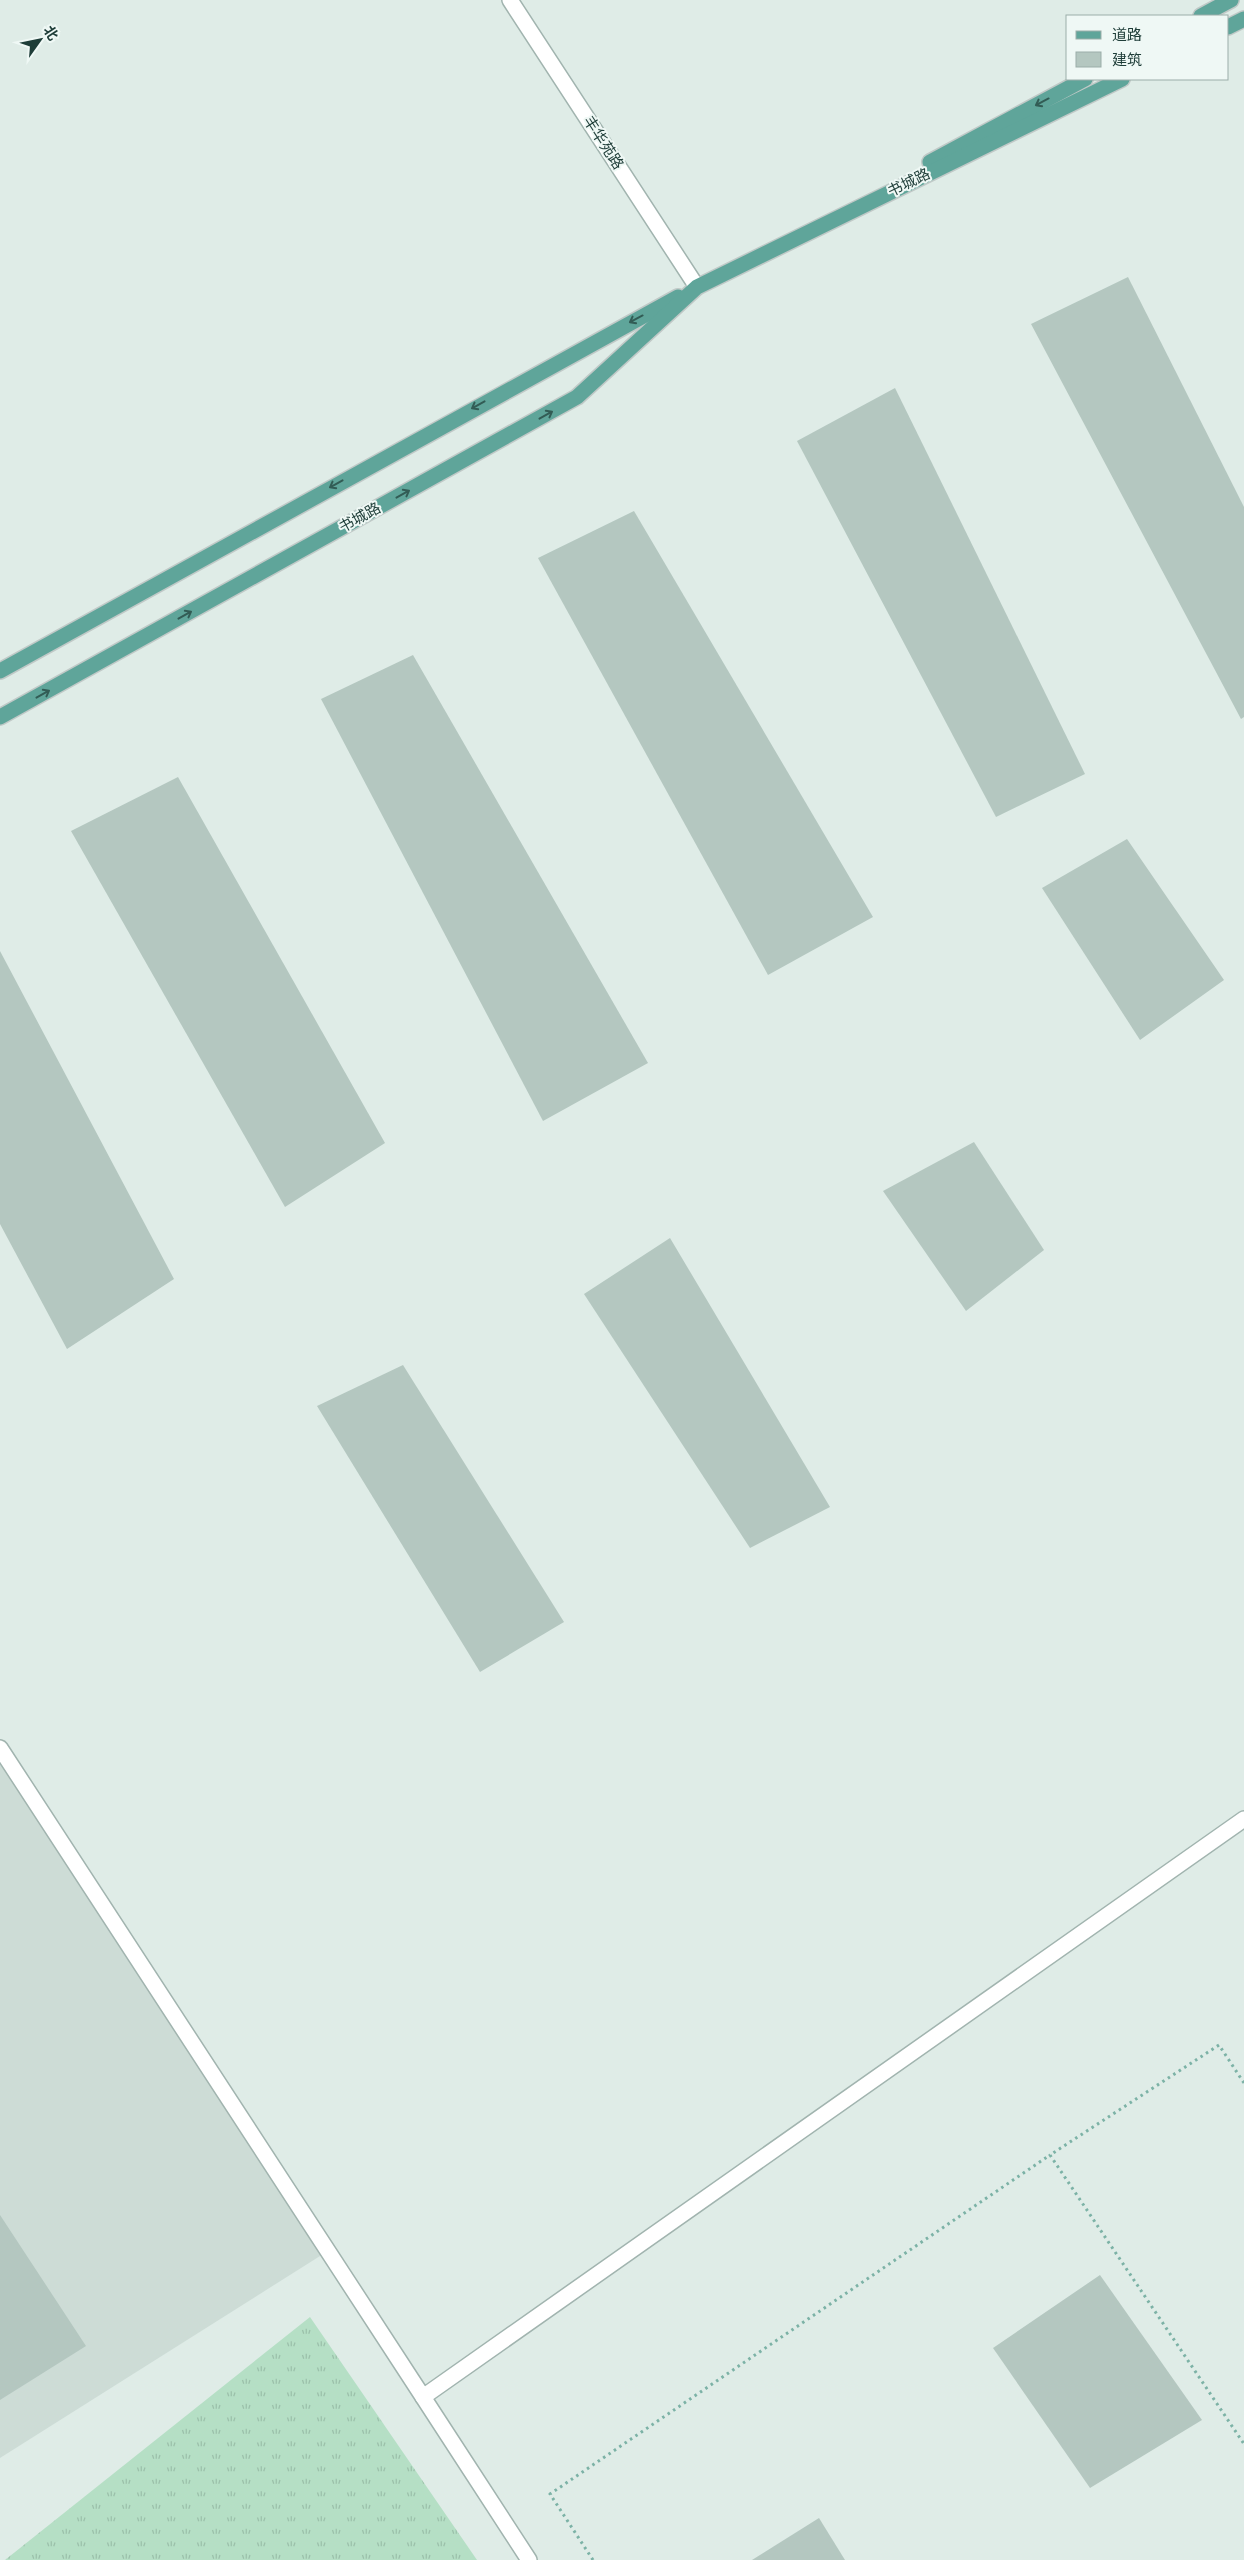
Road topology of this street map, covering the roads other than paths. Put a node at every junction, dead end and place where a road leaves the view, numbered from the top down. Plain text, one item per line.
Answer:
1 (510, 0) edge
2 (1232, 0) edge
3 (1203, 15) edge
4 (1244, 19) edge
5 (1229, 26) edge
6 (1083, 80) edge
7 (1120, 80) edge
8 (697, 287) junction
9 (0, 670) edge
10 (0, 717) edge
11 (0, 1748) edge
12 (1244, 1819) edge
13 (423, 2397) junction
14 (529, 2560) edge

1 - 8 street, 丰华苑路
2 - 3 main road
4 - 5 main road
6 -> 8 main road, 书城路
7 - 8 main road, 书城路
8 -> 9 main road, 书城路
10 -> 8 main road, 书城路
11 - 13 street
12 - 13 street
13 - 14 street

